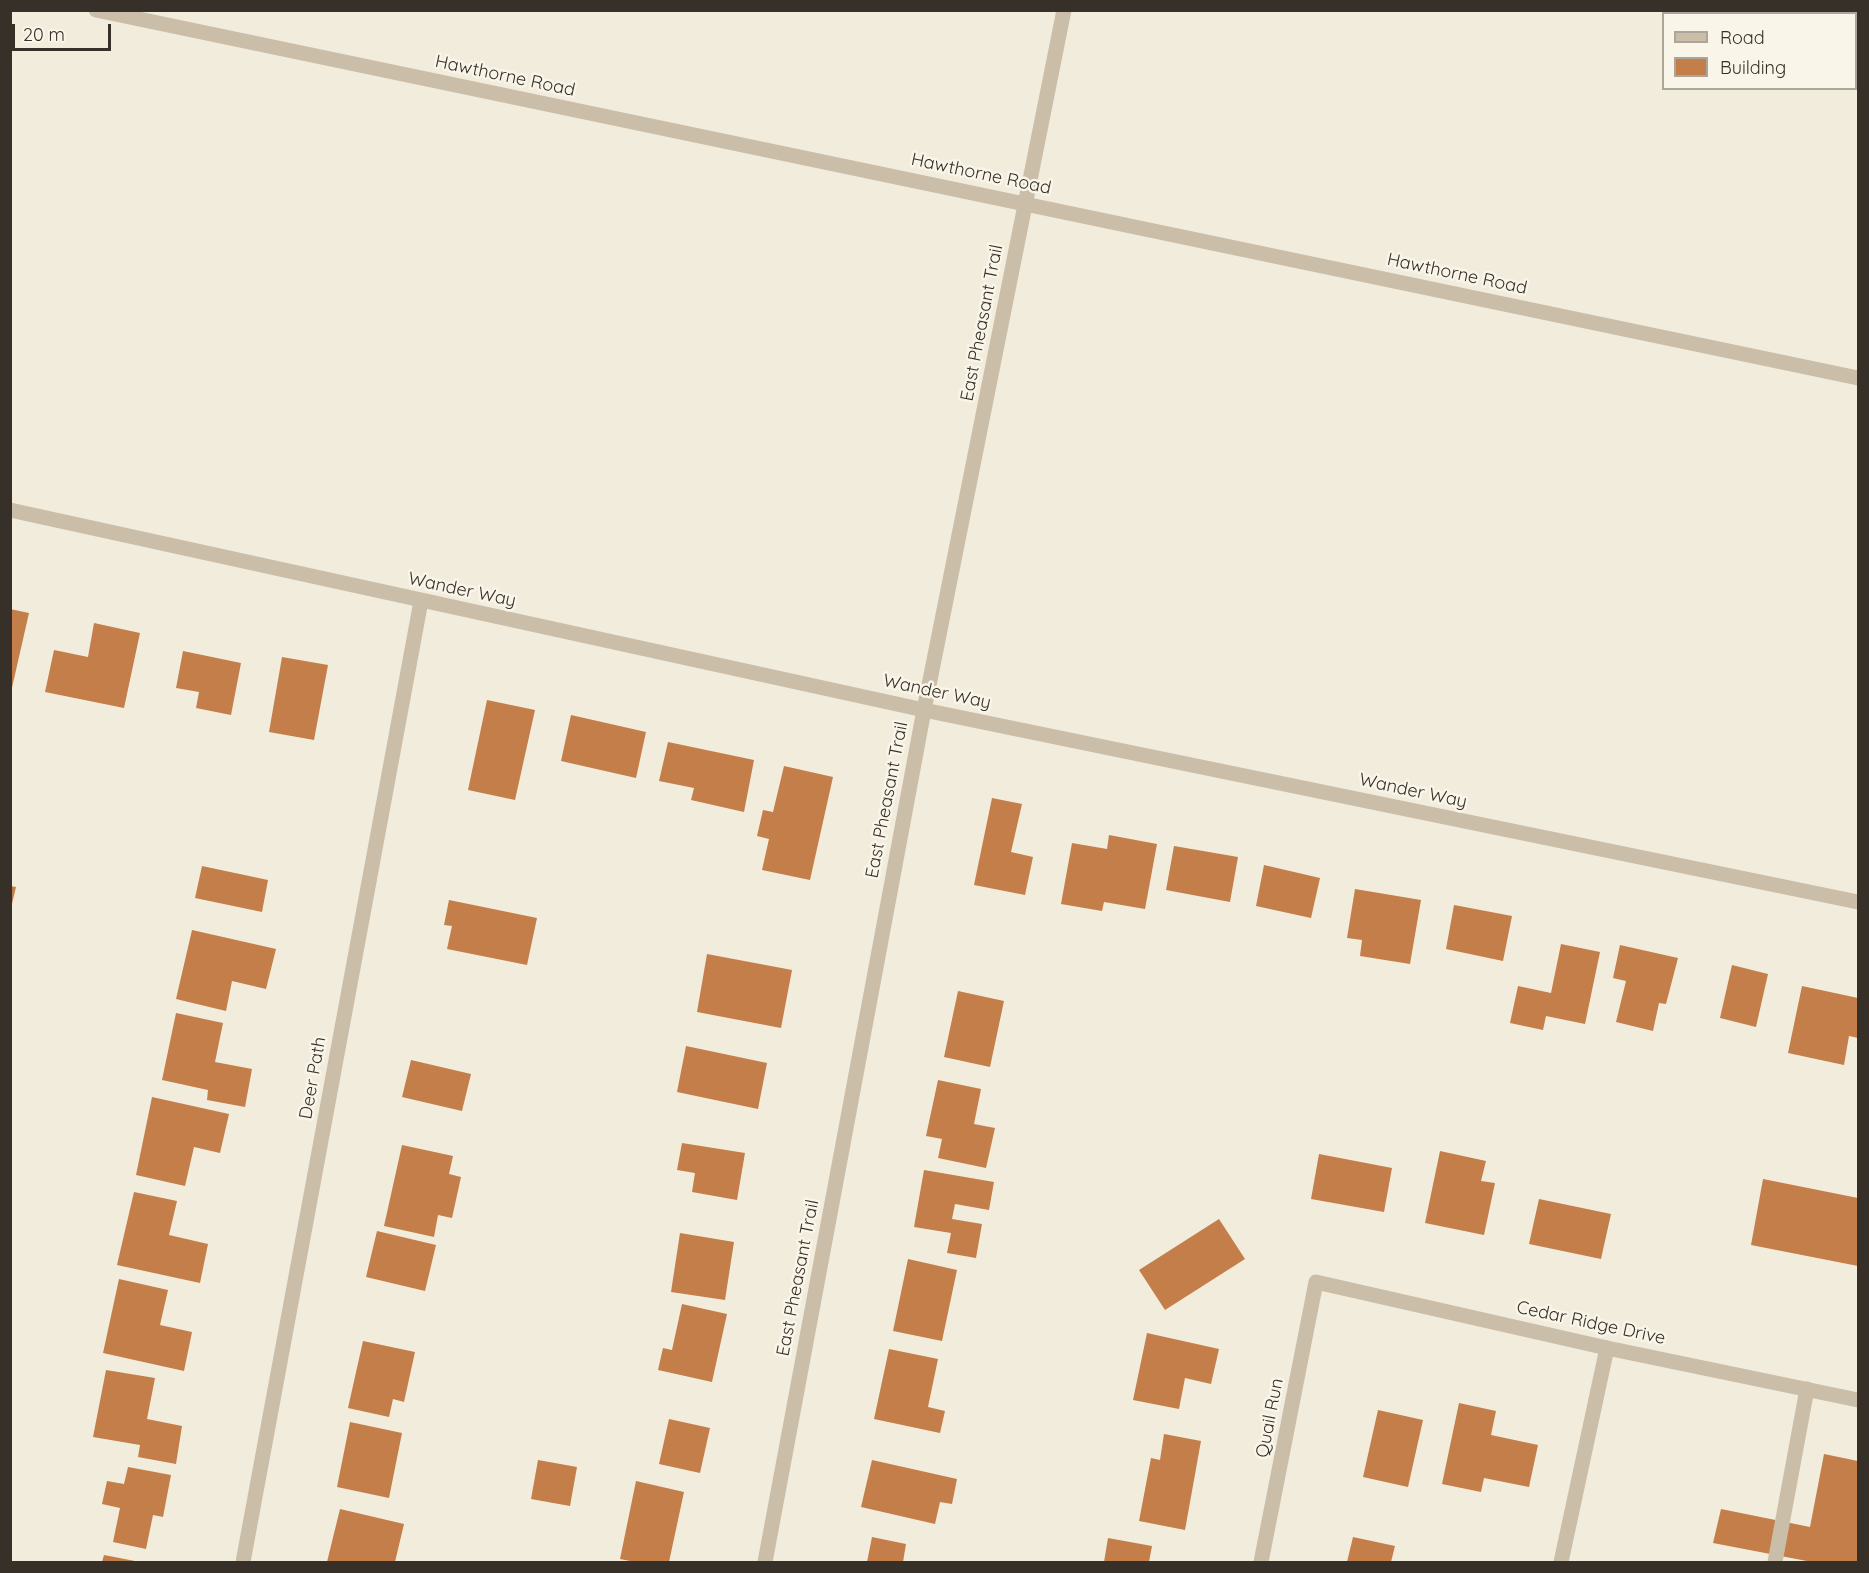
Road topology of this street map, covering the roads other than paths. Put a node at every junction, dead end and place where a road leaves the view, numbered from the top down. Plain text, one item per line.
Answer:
1 (96, 10) edge
2 (1064, 10) edge
3 (1026, 204) junction
4 (1858, 378) edge
5 (10, 510) edge
6 (421, 601) junction
7 (924, 710) junction
8 (1858, 902) edge
9 (1316, 1282) joint
10 (1607, 1348) junction
11 (1807, 1389) junction
12 (1858, 1400) edge
13 (243, 1563) edge
14 (765, 1563) edge
15 (1262, 1563) edge
16 (1561, 1563) edge
17 (1775, 1563) edge

1 - 3 street, Hawthorne Road
2 - 3 street, East Pheasant Trail
3 - 4 street, Hawthorne Road
3 - 7 street, East Pheasant Trail
5 - 6 street, Wander Way
6 - 7 street, Wander Way
6 - 13 street, Deer Path
7 - 8 street, Wander Way
7 - 14 street, East Pheasant Trail
9 - 10 street, Cedar Ridge Drive
9 - 15 street, Quail Run
10 - 11 street, Cedar Ridge Drive
10 - 16 street
11 - 12 street, Cedar Ridge Drive
11 - 17 street

